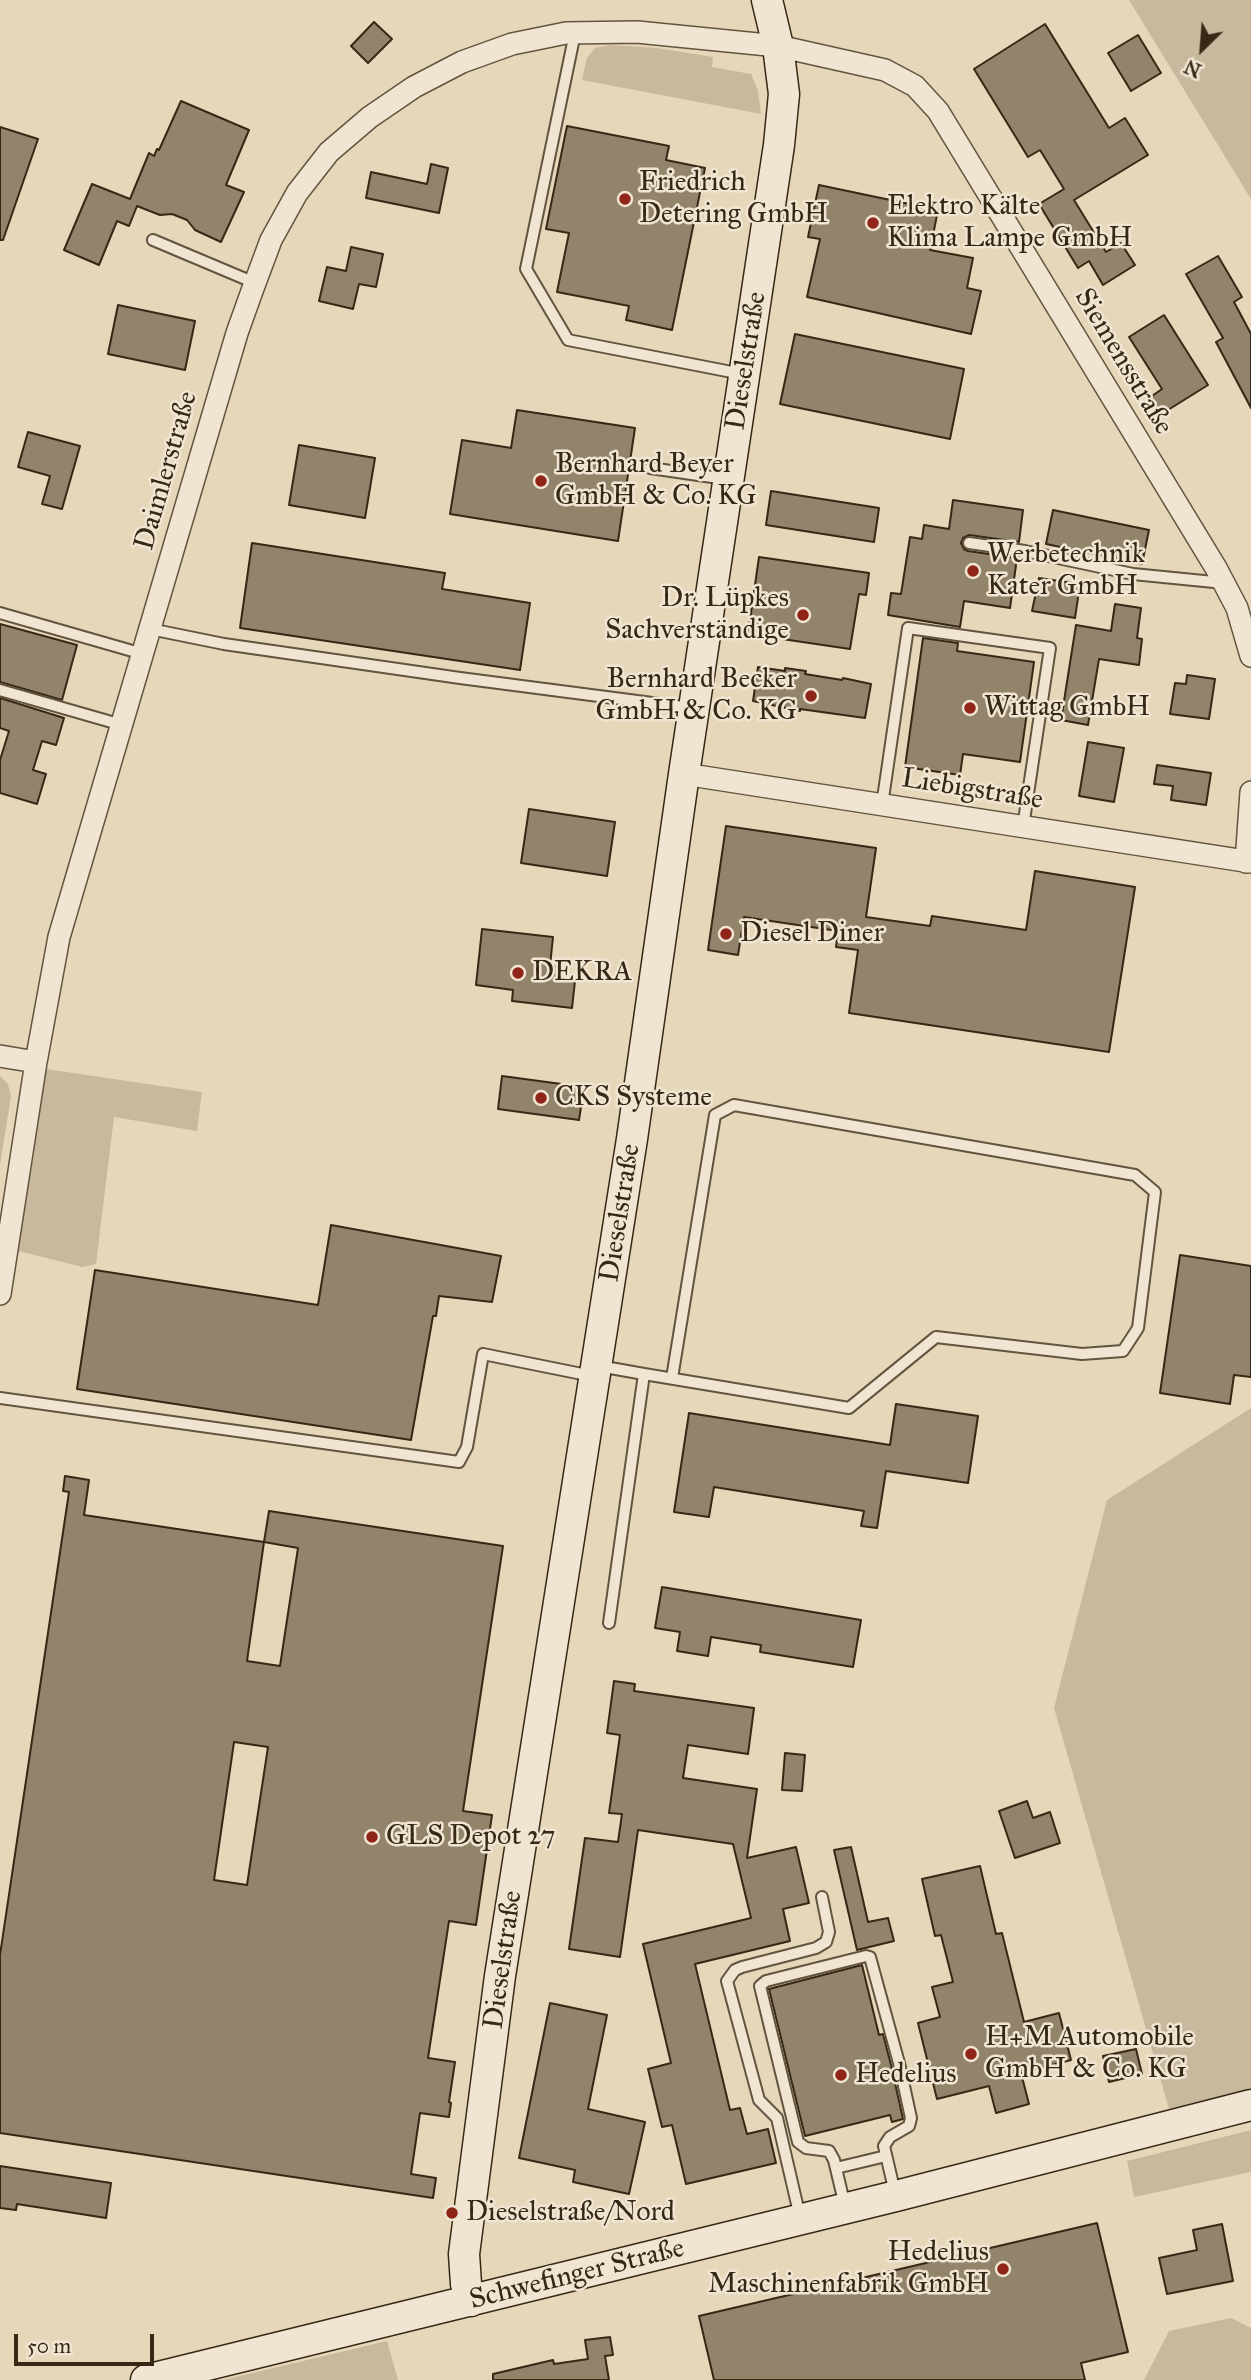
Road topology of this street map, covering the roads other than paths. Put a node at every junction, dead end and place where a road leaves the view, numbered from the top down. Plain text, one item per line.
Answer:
1 (767, 0) edge
2 (575, 33) junction
3 (778, 46) junction
4 (153, 240) dead end
5 (255, 283) junction
6 (745, 374) junction
7 (650, 468) dead end
8 (729, 479) junction
9 (969, 543) dead end
10 (1224, 583) junction
11 (0, 613) edge
12 (150, 629) junction
13 (143, 654) junction
14 (1251, 656) edge
15 (0, 690) edge
16 (694, 709) junction
17 (122, 724) junction
18 (684, 774) junction
19 (1251, 792) edge
20 (882, 805) junction
21 (1023, 827) junction
22 (1249, 862) edge
23 (0, 1056) edge
24 (36, 1062) junction
25 (0, 1294) edge
26 (596, 1371) junction
27 (644, 1374) junction
28 (672, 1378) junction
29 (0, 1398) edge
30 (609, 1623) dead end
31 (822, 1897) dead end
32 (1251, 2105) edge
33 (886, 2156) junction
34 (836, 2168) junction
35 (896, 2196) junction
36 (845, 2208) junction
37 (800, 2219) junction
38 (471, 2301) junction
39 (146, 2380) edge

1 - 3 street, Dieselstraße
2 - 3 street, Daimlerstraße
2 - 5 street, Daimlerstraße
2 - 6 lane
3 - 6 street, Dieselstraße
3 - 10 street, Siemensstraße
4 - 5 lane
5 - 12 street, Daimlerstraße
6 - 8 street, Dieselstraße
7 - 8 lane
8 - 16 street, Dieselstraße
9 - 10 lane
10 - 14 street, Siemensstraße
11 - 13 lane
12 - 13 street, Daimlerstraße
12 - 16 lane
13 - 17 street, Daimlerstraße
15 - 17 lane
16 - 18 street, Dieselstraße
17 - 24 street, Daimlerstraße
18 - 20 street, Liebigstraße
18 - 26 street, Dieselstraße
19 - 22 street
20 - 21 street, Liebigstraße
20 - 21 lane
21 - 22 street, Liebigstraße
23 - 24 street
24 - 25 street, Daimlerstraße
26 - 27 lane
26 - 29 lane
26 - 38 street, Dieselstraße
27 - 28 lane
27 - 30 lane
28 - 28 lane
31 - 37 lane
32 - 35 street, Schwefinger Straße
33 - 34 lane
33 - 34 lane
33 - 35 lane
34 - 36 lane
35 - 36 street, Schwefinger Straße
36 - 37 street, Schwefinger Straße
37 - 38 street, Schwefinger Straße
38 - 39 street, Schwefinger Straße

